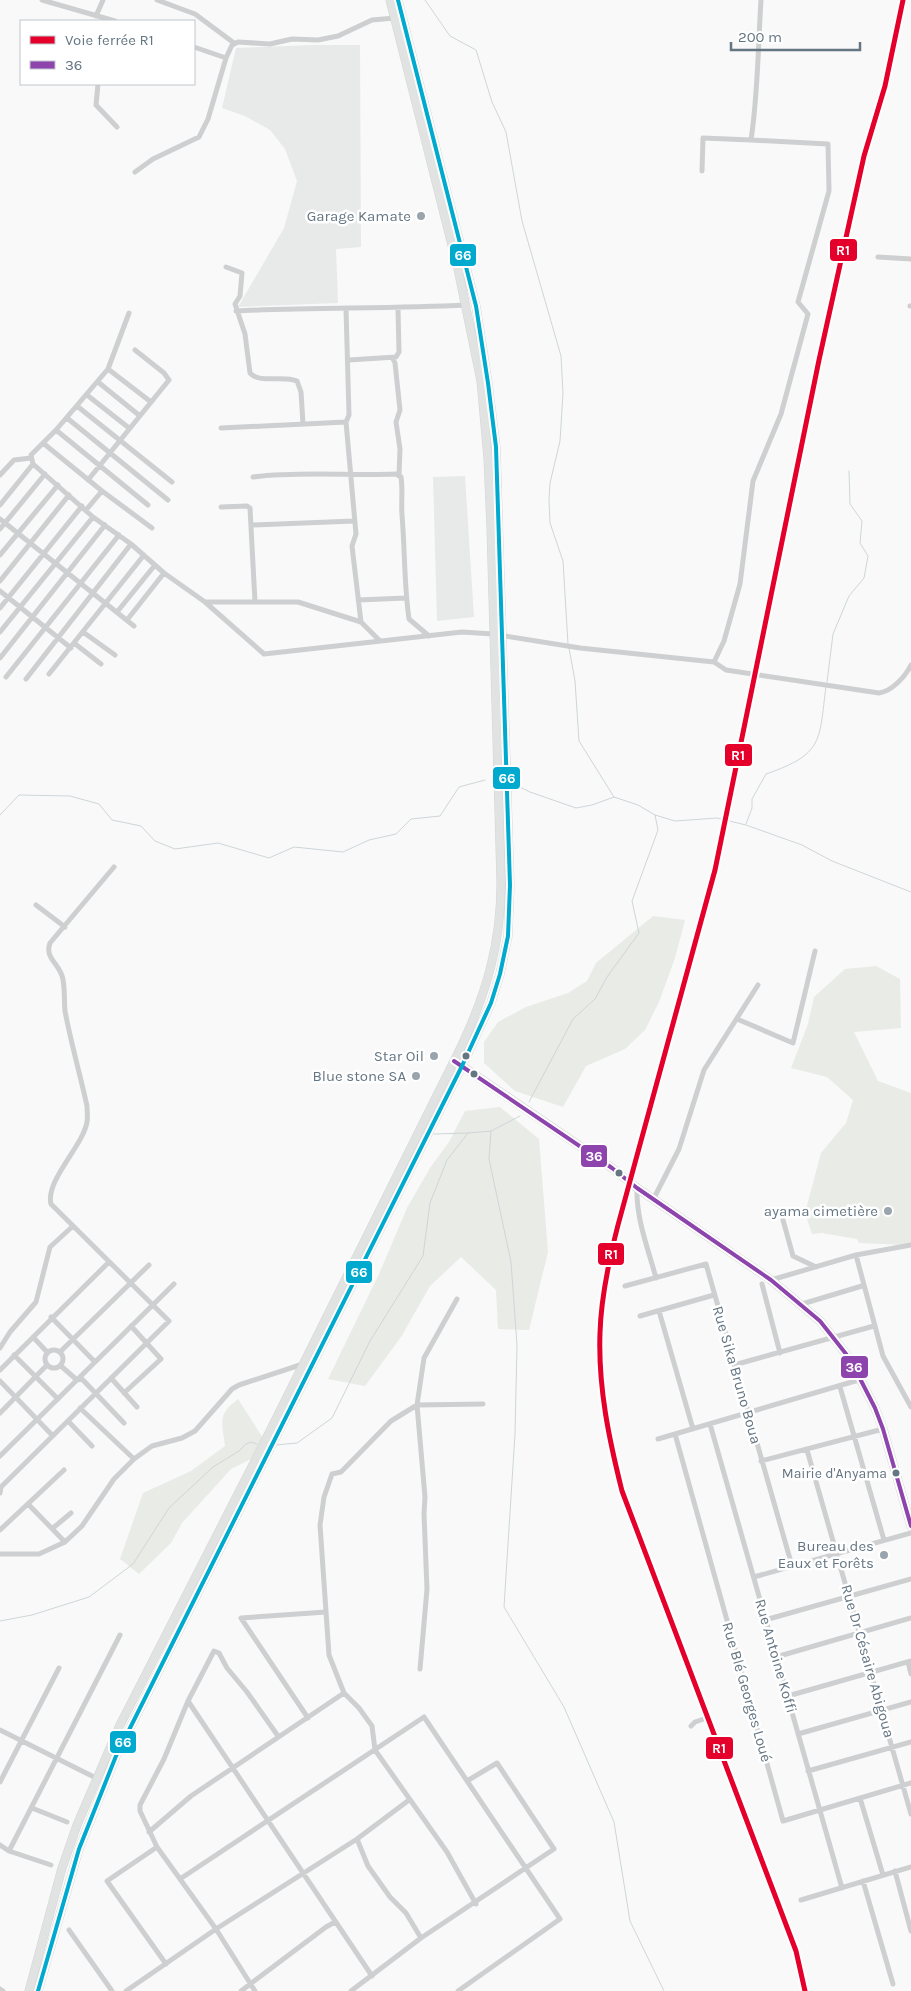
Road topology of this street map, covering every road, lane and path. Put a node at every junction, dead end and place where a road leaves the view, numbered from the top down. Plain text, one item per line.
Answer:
1 (42, 0) edge
2 (103, 0) edge
3 (157, 0) edge
4 (390, 0) edge
5 (398, 0) edge
6 (761, 0) edge
7 (96, 16) junction
8 (395, 18) junction
9 (103, 19) edge
10 (234, 43) junction
11 (195, 47) edge
12 (226, 58) junction
13 (98, 85) edge
14 (117, 127) dead end
15 (751, 140) junction
16 (702, 171) dead end
17 (135, 172) dead end
18 (878, 257) dead end
19 (911, 259) edge
20 (226, 268) dead end
21 (466, 305) junction
22 (346, 309) junction
23 (398, 309) junction
24 (236, 311) junction
25 (129, 313) dead end
26 (135, 350) dead end
27 (393, 359) junction
28 (349, 360) junction
29 (108, 369) junction
30 (98, 382) junction
31 (87, 394) junction
32 (151, 402) junction
33 (77, 406) junction
34 (140, 416) junction
35 (66, 418) junction
36 (346, 422) junction
37 (303, 424) junction
38 (130, 428) junction
39 (221, 428) dead end
40 (56, 430) junction
41 (120, 440) junction
42 (43, 443) junction
43 (110, 453) junction
44 (32, 461) junction
45 (100, 465) junction
46 (45, 474) junction
47 (0, 475) edge
48 (399, 475) junction
49 (253, 476) dead end
50 (350, 476) junction
51 (88, 480) junction
52 (172, 482) dead end
53 (58, 484) junction
54 (102, 491) junction
55 (69, 495) junction
56 (168, 500) dead end
57 (0, 505) edge
58 (148, 505) dead end
59 (221, 507) dead end
60 (84, 508) junction
61 (93, 517) junction
62 (0, 519) edge
63 (354, 521) junction
64 (5, 523) junction
65 (106, 525) junction
66 (252, 525) junction
67 (152, 528) dead end
68 (0, 529) edge
69 (18, 533) junction
70 (119, 535) junction
71 (31, 543) junction
72 (132, 544) junction
73 (43, 553) junction
74 (0, 555) edge
75 (144, 555) junction
76 (56, 563) junction
77 (155, 565) junction
78 (68, 573) junction
79 (164, 574) junction
80 (0, 581) edge
81 (81, 582) junction
82 (0, 591) edge
83 (93, 592) junction
84 (8, 598) junction
85 (406, 598) junction
86 (358, 600) junction
87 (205, 602) junction
88 (254, 602) junction
89 (106, 603) junction
90 (21, 607) junction
91 (0, 608) edge
92 (117, 612) junction
93 (33, 617) junction
94 (127, 620) junction
95 (360, 622) junction
96 (134, 626) dead end
97 (45, 627) junction
98 (0, 632) edge
99 (83, 632) junction
100 (493, 634) junction
101 (429, 636) junction
102 (503, 636) junction
103 (58, 637) junction
104 (380, 641) junction
105 (72, 646) junction
106 (116, 655) dead end
107 (0, 658) edge
108 (714, 662) junction
109 (101, 664) dead end
110 (911, 665) edge
111 (49, 674) dead end
112 (6, 677) dead end
113 (26, 680) dead end
114 (114, 867) dead end
115 (36, 905) dead end
116 (65, 927) junction
117 (815, 951) dead end
118 (758, 985) dead end
119 (737, 1019) junction
120 (454, 1061) junction
121 (462, 1066) junction
122 (636, 1187) junction
123 (654, 1198) junction
124 (783, 1220) dead end
125 (73, 1226) junction
126 (911, 1245) edge
127 (856, 1255) junction
128 (108, 1262) junction
129 (149, 1265) dead end
130 (816, 1267) junction
131 (656, 1278) junction
132 (771, 1280) junction
133 (130, 1283) junction
134 (174, 1284) dead end
135 (762, 1284) dead end
136 (625, 1286) dead end
137 (862, 1286) junction
138 (714, 1295) junction
139 (457, 1299) dead end
140 (802, 1304) junction
141 (153, 1305) junction
142 (659, 1311) junction
143 (640, 1316) dead end
144 (51, 1317) junction
145 (132, 1326) junction
146 (874, 1326) junction
147 (33, 1336) junction
148 (835, 1338) junction
149 (73, 1340) junction
150 (147, 1342) junction
151 (0, 1348) edge
152 (60, 1351) junction
153 (47, 1352) junction
154 (780, 1353) junction
155 (14, 1355) junction
156 (95, 1362) junction
157 (303, 1364) junction
158 (47, 1366) junction
159 (62, 1366) junction
160 (734, 1366) junction
161 (0, 1370) edge
162 (36, 1378) junction
163 (111, 1378) junction
164 (862, 1379) junction
165 (76, 1380) junction
166 (0, 1381) edge
167 (840, 1387) junction
168 (96, 1392) junction
169 (124, 1393) junction
170 (16, 1397) junction
171 (58, 1399) junction
172 (483, 1404) dead end
173 (417, 1405) junction
174 (137, 1407) dead end
175 (80, 1408) junction
176 (911, 1408) edge
177 (748, 1412) junction
178 (0, 1413) edge
179 (38, 1420) junction
180 (68, 1421) junction
181 (124, 1423) dead end
182 (710, 1424) junction
183 (883, 1428) junction
184 (693, 1429) junction
185 (675, 1434) junction
186 (52, 1435) junction
187 (855, 1436) junction
188 (658, 1439) dead end
189 (92, 1446) dead end
190 (807, 1450) junction
191 (0, 1456) edge
192 (134, 1459) junction
193 (761, 1461) junction
194 (64, 1470) dead end
195 (0, 1494) edge
196 (28, 1504) junction
197 (71, 1513) dead end
198 (911, 1526) edge
199 (53, 1528) junction
200 (0, 1530) edge
201 (911, 1533) edge
202 (884, 1540) junction
203 (65, 1542) junction
204 (0, 1554) edge
205 (837, 1554) junction
206 (792, 1566) junction
207 (754, 1577) junction
208 (911, 1579) edge
209 (849, 1597) junction
210 (326, 1612) junction
211 (911, 1618) edge
212 (766, 1620) junction
213 (859, 1632) junction
214 (120, 1635) dead end
215 (776, 1657) junction
216 (909, 1661) edge
217 (59, 1668) dead end
218 (420, 1669) dead end
219 (871, 1672) junction
220 (911, 1674) edge
221 (344, 1693) junction
222 (788, 1696) junction
223 (188, 1701) junction
224 (911, 1702) edge
225 (881, 1710) junction
226 (308, 1718) junction
227 (707, 1718) dead end
228 (691, 1726) dead end
229 (0, 1730) edge
230 (798, 1734) junction
231 (278, 1736) junction
232 (22, 1740) junction
233 (911, 1742) edge
234 (893, 1747) junction
235 (375, 1750) junction
236 (57, 1758) junction
237 (232, 1768) junction
238 (808, 1771) junction
239 (96, 1778) junction
240 (0, 1782) edge
241 (468, 1782) junction
242 (911, 1782) edge
243 (903, 1785) junction
244 (860, 1798) junction
245 (409, 1800) junction
246 (32, 1808) junction
247 (819, 1810) junction
248 (911, 1814) edge
249 (67, 1822) dead end
250 (269, 1822) junction
251 (149, 1832) junction
252 (357, 1839) junction
253 (0, 1845) edge
254 (156, 1847) junction
255 (9, 1850) junction
256 (51, 1865) dead end
257 (911, 1867) edge
258 (527, 1868) junction
259 (895, 1872) junction
260 (302, 1874) junction
261 (883, 1875) junction
262 (180, 1880) junction
263 (863, 1881) junction
264 (842, 1888) junction
265 (801, 1900) dead end
266 (476, 1904) junction
267 (335, 1922) junction
268 (216, 1929) junction
269 (69, 1930) dead end
270 (911, 1931) edge
271 (421, 1938) junction
272 (166, 1964) junction
273 (372, 1976) junction
274 (251, 1984) junction
275 (893, 1984) dead end
276 (29, 1991) edge
277 (38, 1991) edge
278 (112, 1991) edge
279 (126, 1991) edge
280 (241, 1991) edge
281 (255, 1991) edge
282 (351, 1991) edge
283 (458, 1991) edge

1 - 7 street
2 - 7 street
3 - 10 street
4 - 8 main road
5 - 102 main road
6 - 15 street
7 - 9 street
8 - 10 street
8 - 21 main road
10 - 12 street
11 - 12 street
12 - 17 street
13 - 14 street
15 - 16 street
15 - 108 street
18 - 19 street
20 - 24 street
21 - 23 street
21 - 100 main road
22 - 23 street
22 - 24 street
22 - 28 street
23 - 27 street
24 - 37 street
25 - 29 street
26 - 32 street
27 - 28 street
27 - 48 street
28 - 36 street
29 - 30 street
29 - 32 street
30 - 31 street
30 - 34 street
31 - 33 street
31 - 38 street
32 - 34 street
33 - 35 street
33 - 41 street
34 - 38 street
35 - 40 street
35 - 43 street
36 - 37 street
36 - 50 street
37 - 39 street
38 - 41 street
40 - 42 street
40 - 45 street
41 - 43 street
41 - 52 street
42 - 44 street
42 - 51 street
43 - 45 street
43 - 56 street
44 - 46 street
44 - 47 street
44 - 57 street
45 - 51 street
45 - 58 street
46 - 53 street
46 - 64 street
48 - 50 street
48 - 85 street
49 - 50 street
50 - 63 street
51 - 54 street
53 - 55 street
53 - 69 street
54 - 60 street
54 - 67 street
55 - 60 street
55 - 71 street
59 - 66 street
60 - 61 street
60 - 73 street
61 - 65 street
61 - 76 street
62 - 64 street
63 - 66 street
63 - 86 street
64 - 68 street
64 - 69 street
65 - 70 street
65 - 78 street
66 - 88 street
69 - 71 street
69 - 74 street
70 - 72 street
70 - 81 street
71 - 73 street
71 - 80 street
72 - 75 street
72 - 83 street
73 - 76 street
73 - 84 street
75 - 77 street
75 - 89 street
76 - 78 street
76 - 90 street
77 - 79 street
77 - 92 street
78 - 81 street
78 - 93 street
79 - 87 street
79 - 94 street
81 - 83 street
81 - 97 street
82 - 84 street
83 - 89 street
83 - 103 street
84 - 90 street
84 - 91 street
85 - 86 street
85 - 101 street
86 - 95 street
87 - 88 street
87 - 104 street
88 - 95 street
89 - 92 street
89 - 99 street
90 - 93 street
90 - 98 street
92 - 94 street
93 - 97 street
93 - 107 street
94 - 96 street
95 - 104 street
97 - 103 street
97 - 112 street
99 - 105 street
99 - 106 street
100 - 101 street
100 - 102 street
100 - 120 main road
101 - 104 street
102 - 108 street
102 - 121 main road
103 - 105 street
103 - 113 street
105 - 109 street
105 - 111 street
108 - 110 street
114 - 116 street
115 - 116 street
116 - 125 street
117 - 119 street
118 - 119 street
119 - 123 street
120 - 121 main road
120 - 157 main road
121 - 122 main road
121 - 277 main road
122 - 123 main road
122 - 131 street
123 - 132 main road
124 - 130 street
125 - 128 street
125 - 151 street
126 - 127 street
127 - 130 street
127 - 137 street
128 - 133 street
128 - 144 street
129 - 133 street
130 - 132 street
131 - 136 street, Rue Sika Bruno Boua
131 - 138 street, Rue Sika Bruno Boua
132 - 140 main road
133 - 141 street
133 - 149 street
134 - 141 street
135 - 154 street
137 - 140 street
137 - 146 street
138 - 142 street
138 - 160 street, Rue Sika Bruno Boua
139 - 173 street
140 - 148 main road
141 - 145 street
141 - 150 street
142 - 143 street
142 - 184 street
144 - 147 street
144 - 149 street
145 - 150 street
145 - 156 street
146 - 148 street
146 - 176 street
147 - 153 street
147 - 155 street
148 - 154 street
148 - 164 main road
149 - 152 street
149 - 156 street
150 - 163 street
150 - 169 street
152 - 153 street
152 - 159 street
153 - 158 street
154 - 160 street
155 - 161 street
155 - 162 street
156 - 165 street
157 - 192 street
157 - 239 main road
158 - 159 street
158 - 162 street
159 - 165 street
160 - 177 street, Rue Sika Bruno Boua
162 - 170 street
162 - 171 street
163 - 168 street
163 - 169 street
164 - 167 street
164 - 183 main road
165 - 168 street
165 - 171 street
166 - 170 street
167 - 177 street
167 - 187 street
168 - 175 street
168 - 181 street
169 - 174 street
170 - 178 street
170 - 179 street
171 - 179 street
172 - 173 street
173 - 210 street
173 - 218 street
175 - 180 street
175 - 192 street
177 - 182 street
177 - 193 street, Rue Sika Bruno Boua
179 - 186 street
179 - 191 street
180 - 186 street
180 - 189 street
182 - 184 street
182 - 207 street, Rue Antoine Koffi
183 - 187 street
183 - 198 main road
184 - 185 street
185 - 188 street
185 - 247 street, Rue Blé Georges Loué
186 - 195 street
187 - 190 street
187 - 202 street
190 - 193 street
190 - 205 street, Rue Dr Césaire Abigoua
192 - 203 street
193 - 206 street, Rue Sika Bruno Boua
194 - 196 street
196 - 199 street
196 - 200 street
197 - 199 street
199 - 203 street
201 - 202 street
202 - 205 street
203 - 204 street
205 - 206 street
205 - 209 street, Rue Dr Césaire Abigoua
206 - 207 street
207 - 212 street, Rue Antoine Koffi
208 - 209 street
209 - 212 street
209 - 213 street, Rue Dr Césaire Abigoua
210 - 221 street
210 - 226 street
211 - 213 street
212 - 215 street, Rue Antoine Koffi
213 - 215 street
213 - 219 street, Rue Dr Césaire Abigoua
214 - 236 street
215 - 222 street, Rue Antoine Koffi
216 - 219 street
216 - 220 street
217 - 232 street
219 - 222 street
219 - 225 street, Rue Dr Césaire Abigoua
221 - 226 street
221 - 235 street
222 - 230 street, Rue Antoine Koffi
223 - 231 street
223 - 237 street
223 - 251 street
224 - 225 street
225 - 230 street
225 - 234 street, Rue Dr Césaire Abigoua
226 - 231 street
227 - 228 street
229 - 232 street
230 - 238 street, Rue Antoine Koffi
231 - 237 street
232 - 236 street
232 - 240 street
233 - 234 street
234 - 238 street
234 - 243 street, Rue Dr Césaire Abigoua
235 - 241 street
235 - 245 street
235 - 250 street
236 - 239 street
236 - 246 street
237 - 250 street
237 - 251 street
238 - 247 street, Rue Antoine Koffi
239 - 276 main road
241 - 258 street
241 - 258 street
242 - 243 street, Rue Blé Georges Loué
243 - 244 street, Rue Blé Georges Loué
243 - 248 street, Rue Dr Césaire Abigoua
244 - 247 street, Rue Blé Georges Loué
244 - 261 street
245 - 252 street
245 - 266 street
246 - 249 street
246 - 255 street
247 - 264 street, Rue Antoine Koffi
250 - 260 street
250 - 262 street
251 - 254 street
252 - 260 street
252 - 271 street
253 - 255 street
254 - 262 street
254 - 272 street
255 - 256 street
257 - 259 street
258 - 266 street
258 - 283 street
259 - 261 street
259 - 270 street
260 - 267 street
260 - 268 street
261 - 263 street
262 - 268 street
263 - 264 street
263 - 275 street
264 - 265 street
266 - 271 street
267 - 273 street
267 - 274 street
268 - 272 street
268 - 274 street
269 - 278 street
271 - 273 street
272 - 279 street
273 - 282 street
274 - 280 street
274 - 281 street

